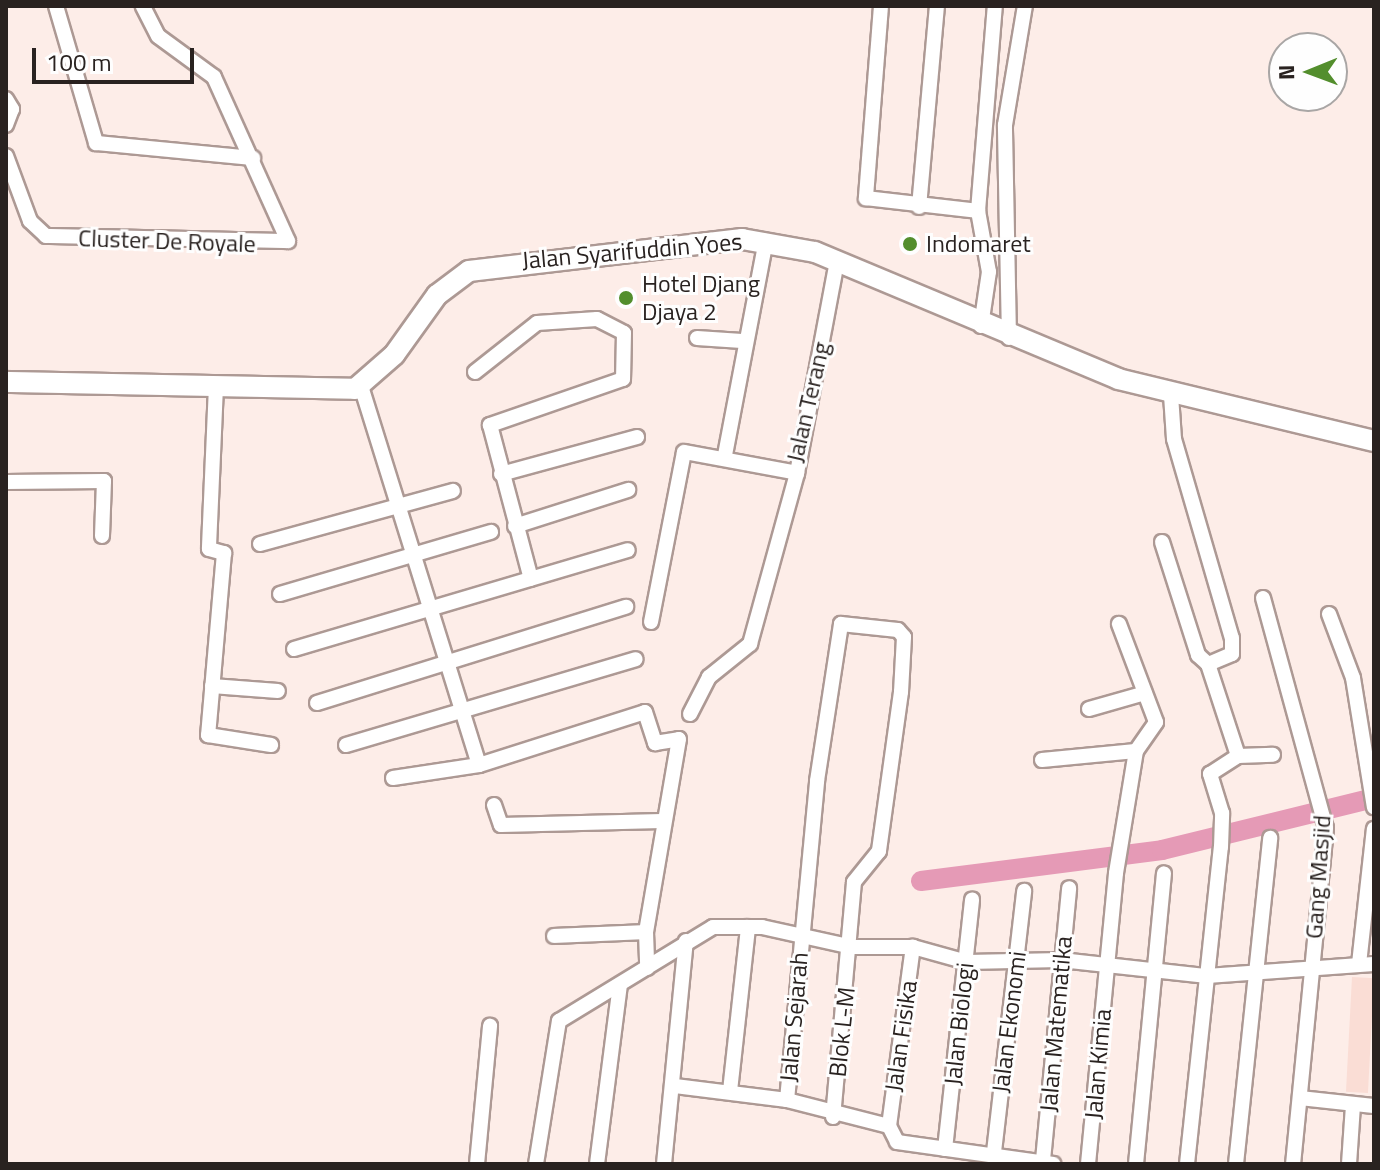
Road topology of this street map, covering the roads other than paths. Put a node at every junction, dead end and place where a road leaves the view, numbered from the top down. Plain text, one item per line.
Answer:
1 (56, 6) edge
2 (143, 6) edge
3 (881, 6) edge
4 (937, 6) edge
5 (995, 6) edge
6 (1025, 6) edge
7 (6, 99) edge
8 (6, 125) edge
9 (6, 156) edge
10 (253, 158) junction
11 (919, 207) junction
12 (978, 211) junction
13 (766, 241) junction
14 (837, 262) junction
15 (981, 326) junction
16 (697, 338) dead end
17 (1009, 338) junction
18 (742, 341) junction
19 (475, 372) dead end
20 (6, 382) edge
21 (216, 386) junction
22 (361, 386) junction
23 (1171, 395) junction
24 (637, 437) dead end
25 (1374, 441) edge
26 (725, 455) junction
27 (797, 473) junction
28 (501, 474) junction
29 (6, 482) edge
30 (628, 490) dead end
31 (453, 491) dead end
32 (396, 508) junction
33 (515, 526) junction
34 (491, 532) dead end
35 (102, 536) dead end
36 (1162, 542) dead end
37 (260, 544) dead end
38 (628, 550) dead end
39 (413, 560) junction
40 (531, 579) junction
41 (280, 594) dead end
42 (1263, 598) dead end
43 (626, 607) dead end
44 (430, 611) junction
45 (1329, 614) dead end
46 (651, 622) dead end
47 (1119, 624) dead end
48 (294, 649) dead end
49 (636, 659) dead end
50 (447, 663) junction
51 (1208, 664) junction
52 (212, 686) junction
53 (278, 691) dead end
54 (1145, 693) junction
55 (317, 703) dead end
56 (1089, 709) dead end
57 (463, 712) junction
58 (690, 714) dead end
59 (271, 745) dead end
60 (346, 745) dead end
61 (1136, 751) junction
62 (1273, 755) dead end
63 (1238, 756) junction
64 (1042, 760) dead end
65 (479, 765) junction
66 (393, 778) dead end
67 (494, 805) dead end
68 (1374, 807) edge
69 (662, 821) junction
70 (1374, 829) edge
71 (1270, 838) dead end
72 (879, 851) joint
73 (1164, 873) dead end
74 (1069, 888) dead end
75 (1024, 891) dead end
76 (972, 899) dead end
77 (748, 927) junction
78 (646, 932) junction
79 (801, 933) junction
80 (554, 936) dead end
81 (686, 941) junction
82 (852, 947) junction
83 (913, 947) junction
84 (1061, 960) junction
85 (967, 962) junction
86 (1016, 962) junction
87 (1366, 964) edge
88 (1107, 965) junction
89 (647, 968) junction
90 (1156, 969) junction
91 (1311, 969) junction
92 (1207, 976) junction
93 (1256, 978) junction
94 (620, 985) junction
95 (490, 1026) dead end
96 (675, 1086) junction
97 (730, 1091) junction
98 (1300, 1098) junction
99 (787, 1100) junction
100 (1353, 1105) junction
101 (1374, 1106) edge
102 (833, 1117) junction
103 (889, 1126) junction
104 (945, 1149) junction
105 (994, 1152) junction
106 (1048, 1162) edge
107 (477, 1164) edge
108 (536, 1164) edge
109 (597, 1164) edge
110 (664, 1164) edge
111 (1088, 1164) edge
112 (1136, 1164) edge
113 (1187, 1164) edge
114 (1236, 1164) edge
115 (1293, 1164) edge
116 (1349, 1164) edge

1 - 10 street
2 - 10 street, Cluster De Royale
3 - 11 street
4 - 11 street
5 - 12 street
6 - 17 street
7 - 8 street
9 - 10 street, Cluster De Royale
11 - 12 street
12 - 15 street
13 - 14 highway, Jalan Syarifuddin Yoes
13 - 18 street
13 - 22 highway, Jalan Syarifuddin Yoes
14 - 15 highway, Jalan Syarifuddin Yoes
14 - 27 street, Jalan Terang
15 - 17 highway, Jalan Syarifuddin Yoes
16 - 18 street
17 - 23 highway, Jalan Syarifuddin Yoes
18 - 26 street
19 - 28 street
20 - 21 highway
21 - 22 highway
21 - 52 street
22 - 32 street
23 - 25 highway, Jalan Syarifuddin Yoes
23 - 51 street
24 - 28 street
26 - 27 street, Jalan Terang
26 - 46 street, Jalan Terang
27 - 58 street
28 - 33 street
29 - 35 street
30 - 33 street
31 - 32 street
32 - 37 street
32 - 39 street
33 - 40 street
34 - 39 street
36 - 51 street
38 - 40 street
39 - 41 street
39 - 44 street
40 - 44 street
42 - 91 street, Gang Masjid
43 - 50 street
44 - 48 street
44 - 50 street
45 - 68 street
47 - 54 street
49 - 57 street
50 - 55 street
50 - 57 street
51 - 63 street
52 - 53 street
52 - 59 street
54 - 56 street
54 - 61 street
57 - 60 street
57 - 65 street
61 - 64 street
61 - 88 street, Jalan Kimia
62 - 63 street
63 - 92 street
65 - 66 street
65 - 69 street
67 - 69 street
69 - 78 street
70 - 87 street
71 - 93 street
72 - 79 street, Jalan Sejarah
72 - 82 street, Blok L-M
73 - 90 street
74 - 84 street, Jalan Matematika
75 - 86 street, Jalan Ekonomi
76 - 85 street, Jalan Biologi
77 - 79 street
77 - 81 street
77 - 97 street
78 - 80 street
78 - 89 street
79 - 82 street
79 - 99 street, Jalan Sejarah
81 - 89 street
81 - 96 street
82 - 83 street
82 - 102 street, Blok L-M
83 - 85 street
83 - 103 street, Jalan Fisika
84 - 86 street
84 - 88 street
84 - 106 street, Jalan Matematika
85 - 86 street
85 - 104 street, Jalan Biologi
86 - 105 street, Jalan Ekonomi
87 - 91 street
88 - 90 street
88 - 111 street, Jalan Kimia
89 - 94 street
90 - 92 street
90 - 112 street
91 - 93 street
91 - 98 street, Gang Masjid
92 - 93 street
92 - 113 street
93 - 114 street
94 - 108 street
94 - 109 street
95 - 107 street
96 - 97 street
96 - 110 street
97 - 99 street
98 - 100 street
98 - 115 street, Gang Masjid
99 - 102 street
100 - 101 street
100 - 116 street
102 - 103 street
103 - 104 street
104 - 105 street
105 - 106 street

